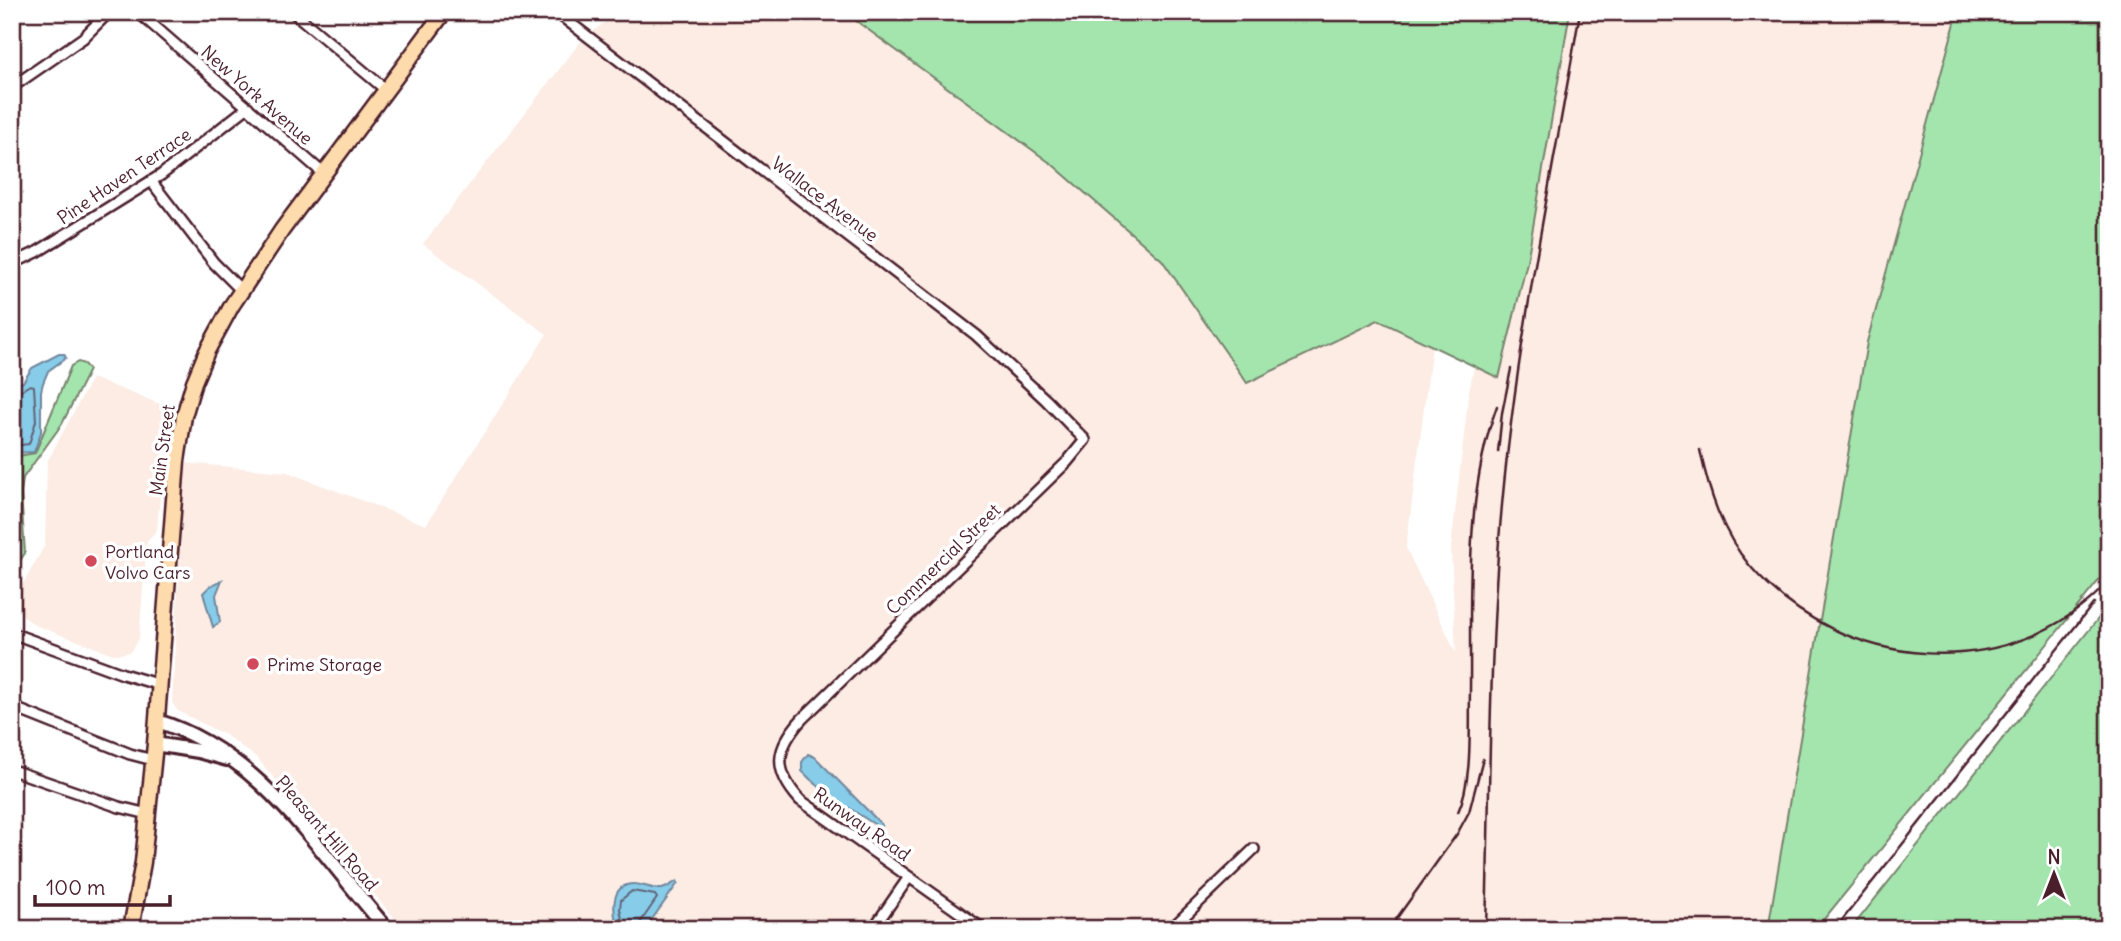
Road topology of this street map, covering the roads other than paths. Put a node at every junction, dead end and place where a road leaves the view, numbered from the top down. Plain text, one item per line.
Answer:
1 (109, 12) edge
2 (138, 12) edge
3 (293, 12) edge
4 (444, 12) edge
5 (556, 12) edge
6 (12, 87) edge
7 (386, 90) junction
8 (248, 107) junction
9 (324, 174) junction
10 (151, 181) junction
11 (12, 264) edge
12 (242, 290) junction
13 (1067, 420) joint
14 (17, 635) dead end
15 (160, 685) junction
16 (12, 708) edge
17 (802, 719) joint
18 (157, 721) junction
19 (155, 744) junction
20 (153, 760) junction
21 (237, 764) junction
22 (12, 770) edge
23 (148, 814) junction
24 (1254, 849) dead end
25 (909, 877) junction
26 (131, 929) edge
27 (387, 929) edge
28 (873, 929) edge
29 (982, 929) edge
30 (1171, 929) edge

1 - 6 street
2 - 8 street, New York Avenue
3 - 7 street
4 - 7 main road, Main Street
5 - 13 street, Wallace Avenue
7 - 9 main road, Main Street
8 - 9 street, New York Avenue
8 - 10 street, Pine Haven Terrace
9 - 12 main road, Main Street
10 - 11 street, Pine Haven Terrace
10 - 12 street
12 - 15 main road, Main Street
13 - 17 street, Commercial Street
14 - 15 street
15 - 18 main road, Main Street
16 - 20 street
17 - 25 street, Runway Road
18 - 19 main road, Main Street
18 - 21 street, Pleasant Hill Road
19 - 20 main road, Main Street
19 - 21 street, Pleasant Hill Road
20 - 23 main road, Main Street
21 - 27 street, Pleasant Hill Road
22 - 23 street
23 - 26 main road, Main Street
24 - 30 street
25 - 28 street
25 - 29 street, Runway Road

